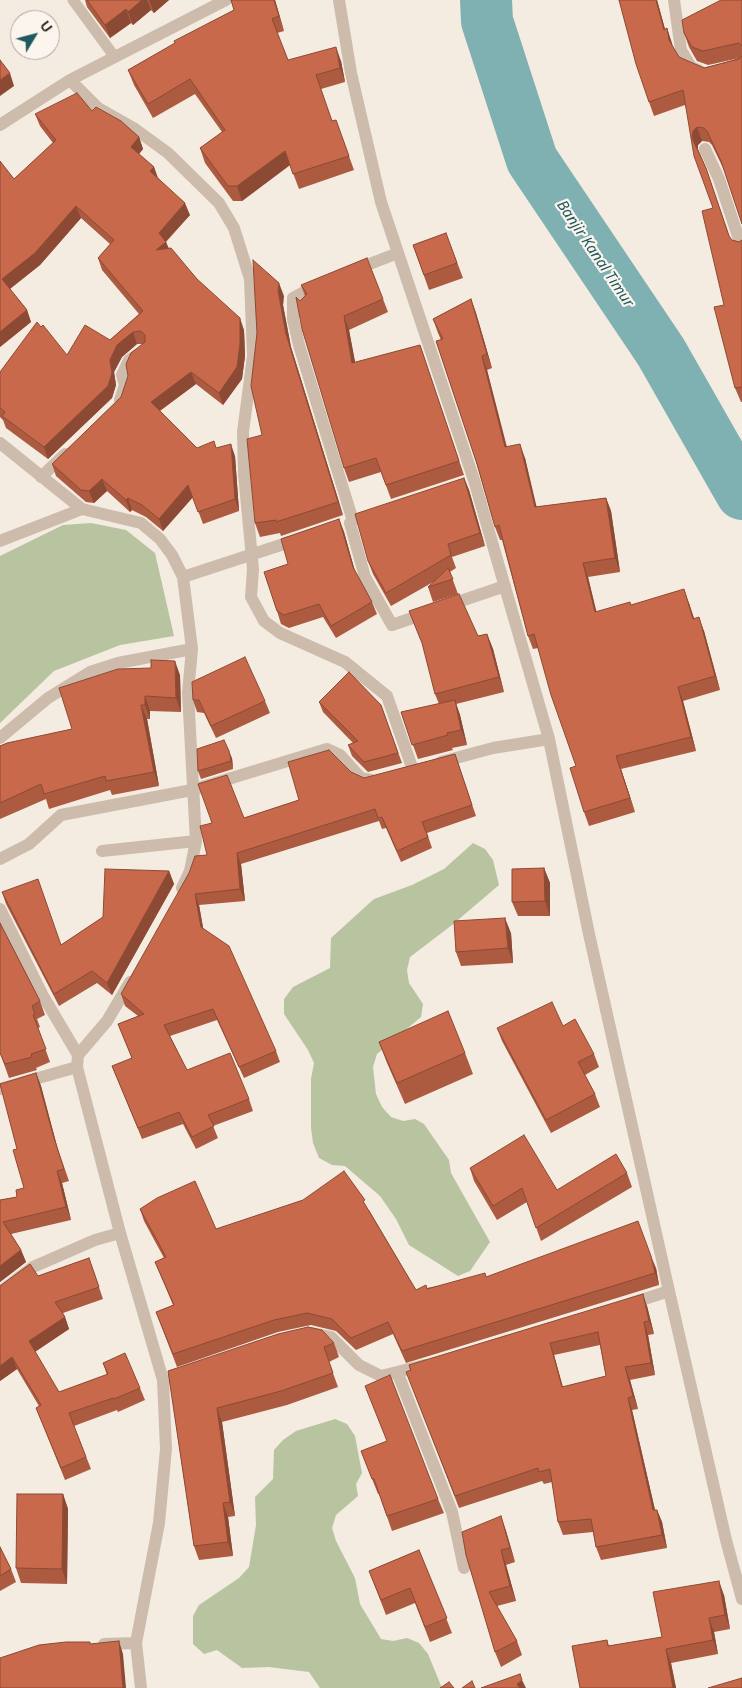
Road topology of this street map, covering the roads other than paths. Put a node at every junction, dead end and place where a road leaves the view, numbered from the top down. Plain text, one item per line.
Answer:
1 (73, 0) edge
2 (226, 0) edge
3 (339, 0) edge
4 (674, 0) edge
5 (114, 56) junction
6 (716, 72) edge
7 (70, 80) junction
8 (0, 125) edge
9 (705, 149) dead end
10 (742, 248) edge
11 (398, 253) junction
12 (142, 351) edge
13 (112, 409) edge
14 (0, 443) edge
15 (77, 443) edge
16 (41, 477) junction
17 (82, 509) junction
18 (314, 534) edge
19 (0, 541) edge
20 (250, 554) junction
21 (183, 577) junction
22 (505, 586) junction
23 (192, 649) junction
24 (0, 738) edge
25 (549, 739) junction
26 (386, 777) edge
27 (192, 790) junction
28 (196, 841) junction
29 (102, 850) dead end
30 (0, 860) edge
31 (177, 899) edge
32 (0, 910) edge
33 (135, 973) edge
34 (78, 1061) junction
35 (0, 1089) edge
36 (120, 1232) junction
37 (0, 1292) edge
38 (669, 1292) junction
39 (614, 1308) edge
40 (297, 1336) edge
41 (438, 1361) edge
42 (398, 1374) junction
43 (464, 1568) edge
44 (742, 1598) edge
45 (136, 1643) junction
46 (90, 1644) edge
47 (141, 1688) edge

1 - 5 lane
2 - 5 street
3 - 11 street
4 - 6 street
5 - 7 street
7 - 8 street
7 - 20 street
9 - 10 street
11 - 22 street
11 - 22 street
12 - 13 street
14 - 16 street
15 - 16 street
16 - 17 street
17 - 19 street
17 - 21 street
18 - 20 street
20 - 21 street
20 - 25 street
21 - 23 street
22 - 25 street
23 - 24 street
23 - 27 street
25 - 38 street
26 - 27 street
27 - 28 street
27 - 30 street
28 - 29 street
28 - 31 street
32 - 34 street
33 - 34 street
34 - 35 street
34 - 36 street
36 - 37 street
36 - 45 street
38 - 39 street
38 - 44 street
40 - 42 street
41 - 42 street
42 - 43 street
45 - 46 street
45 - 47 street

